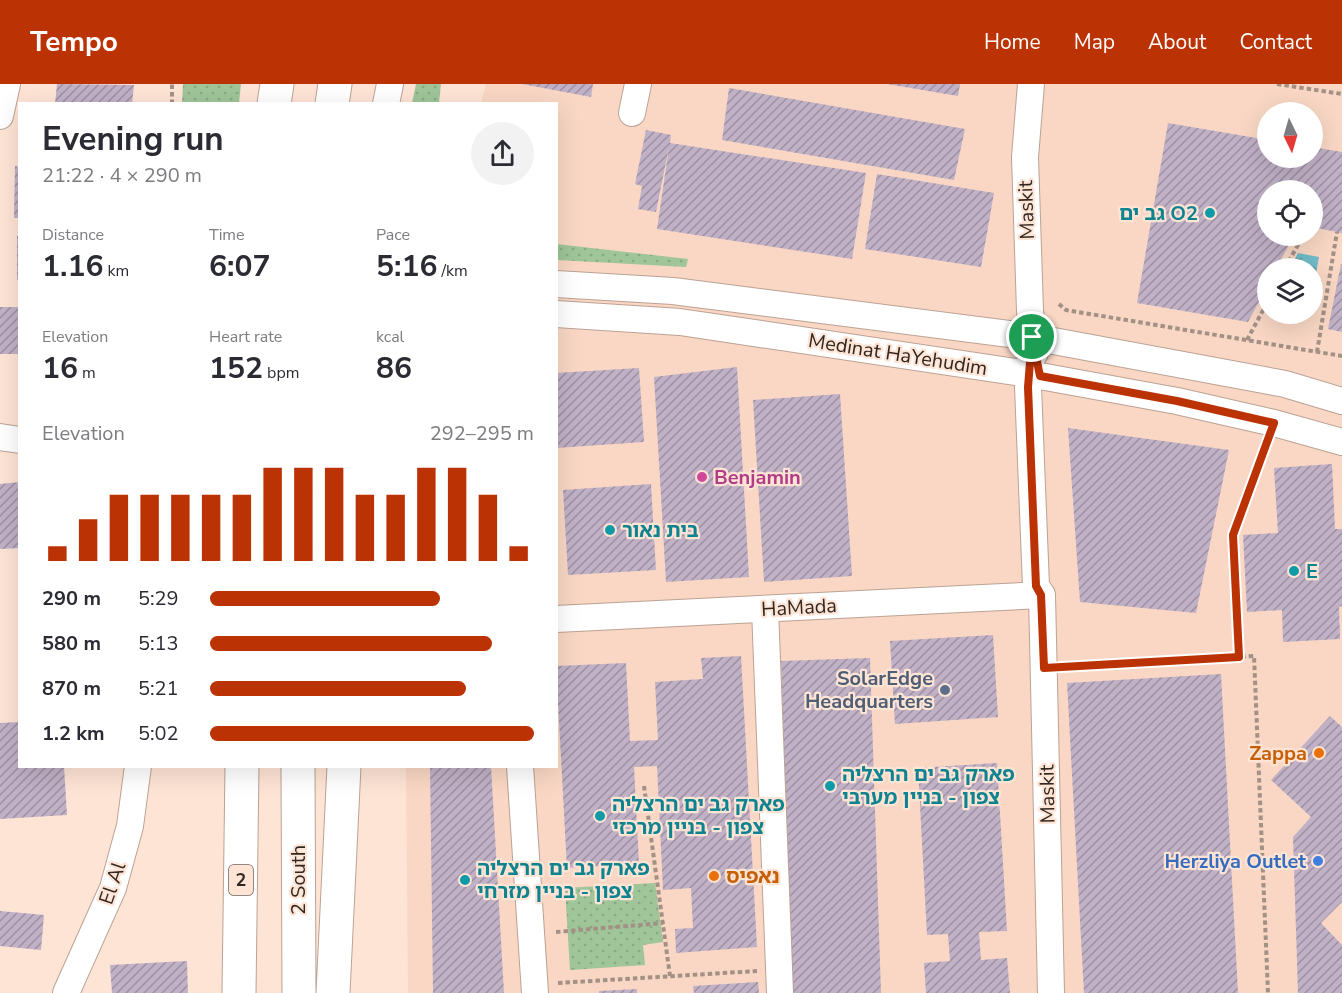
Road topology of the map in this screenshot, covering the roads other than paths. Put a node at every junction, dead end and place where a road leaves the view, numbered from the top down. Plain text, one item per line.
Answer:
1 (7, 84) edge
2 (277, 84) edge
3 (335, 84) edge
4 (390, 84) edge
5 (638, 84) edge
6 (1031, 84) edge
7 (274, 102) edge
8 (332, 102) edge
9 (387, 102) edge
10 (632, 113) dead end
11 (0, 116) edge
12 (558, 284) edge
13 (558, 314) edge
14 (1032, 337) junction
15 (1034, 375) junction
16 (1342, 401) edge
17 (0, 437) edge
18 (18, 440) edge
19 (1342, 442) edge
20 (1041, 595) junction
21 (765, 609) junction
22 (558, 619) edge
23 (138, 768) edge
24 (242, 768) edge
25 (298, 768) edge
26 (344, 768) edge
27 (520, 768) edge
28 (779, 981) edge
29 (535, 989) edge
30 (66, 993) edge
31 (239, 993) edge
32 (299, 993) edge
33 (333, 993) edge
34 (1051, 993) edge

1 - 11 street
2 - 7 highway
3 - 8 highway
4 - 9 street
5 - 10 street
6 - 14 street, Maskit
12 - 14 street, Medinat HaYehudim
13 - 15 street, Medinat HaYehudim
14 - 15 street, Maskit
14 - 16 street, Medinat HaYehudim
15 - 19 street, Medinat HaYehudim
15 - 20 street, Maskit
17 - 18 street
20 - 21 street, HaMada
20 - 34 street, Maskit
21 - 22 street, HaMada
21 - 28 street
23 - 30 street, El Al
24 - 31 highway, 2
25 - 32 highway, 2 South
26 - 33 highway
27 - 29 street

